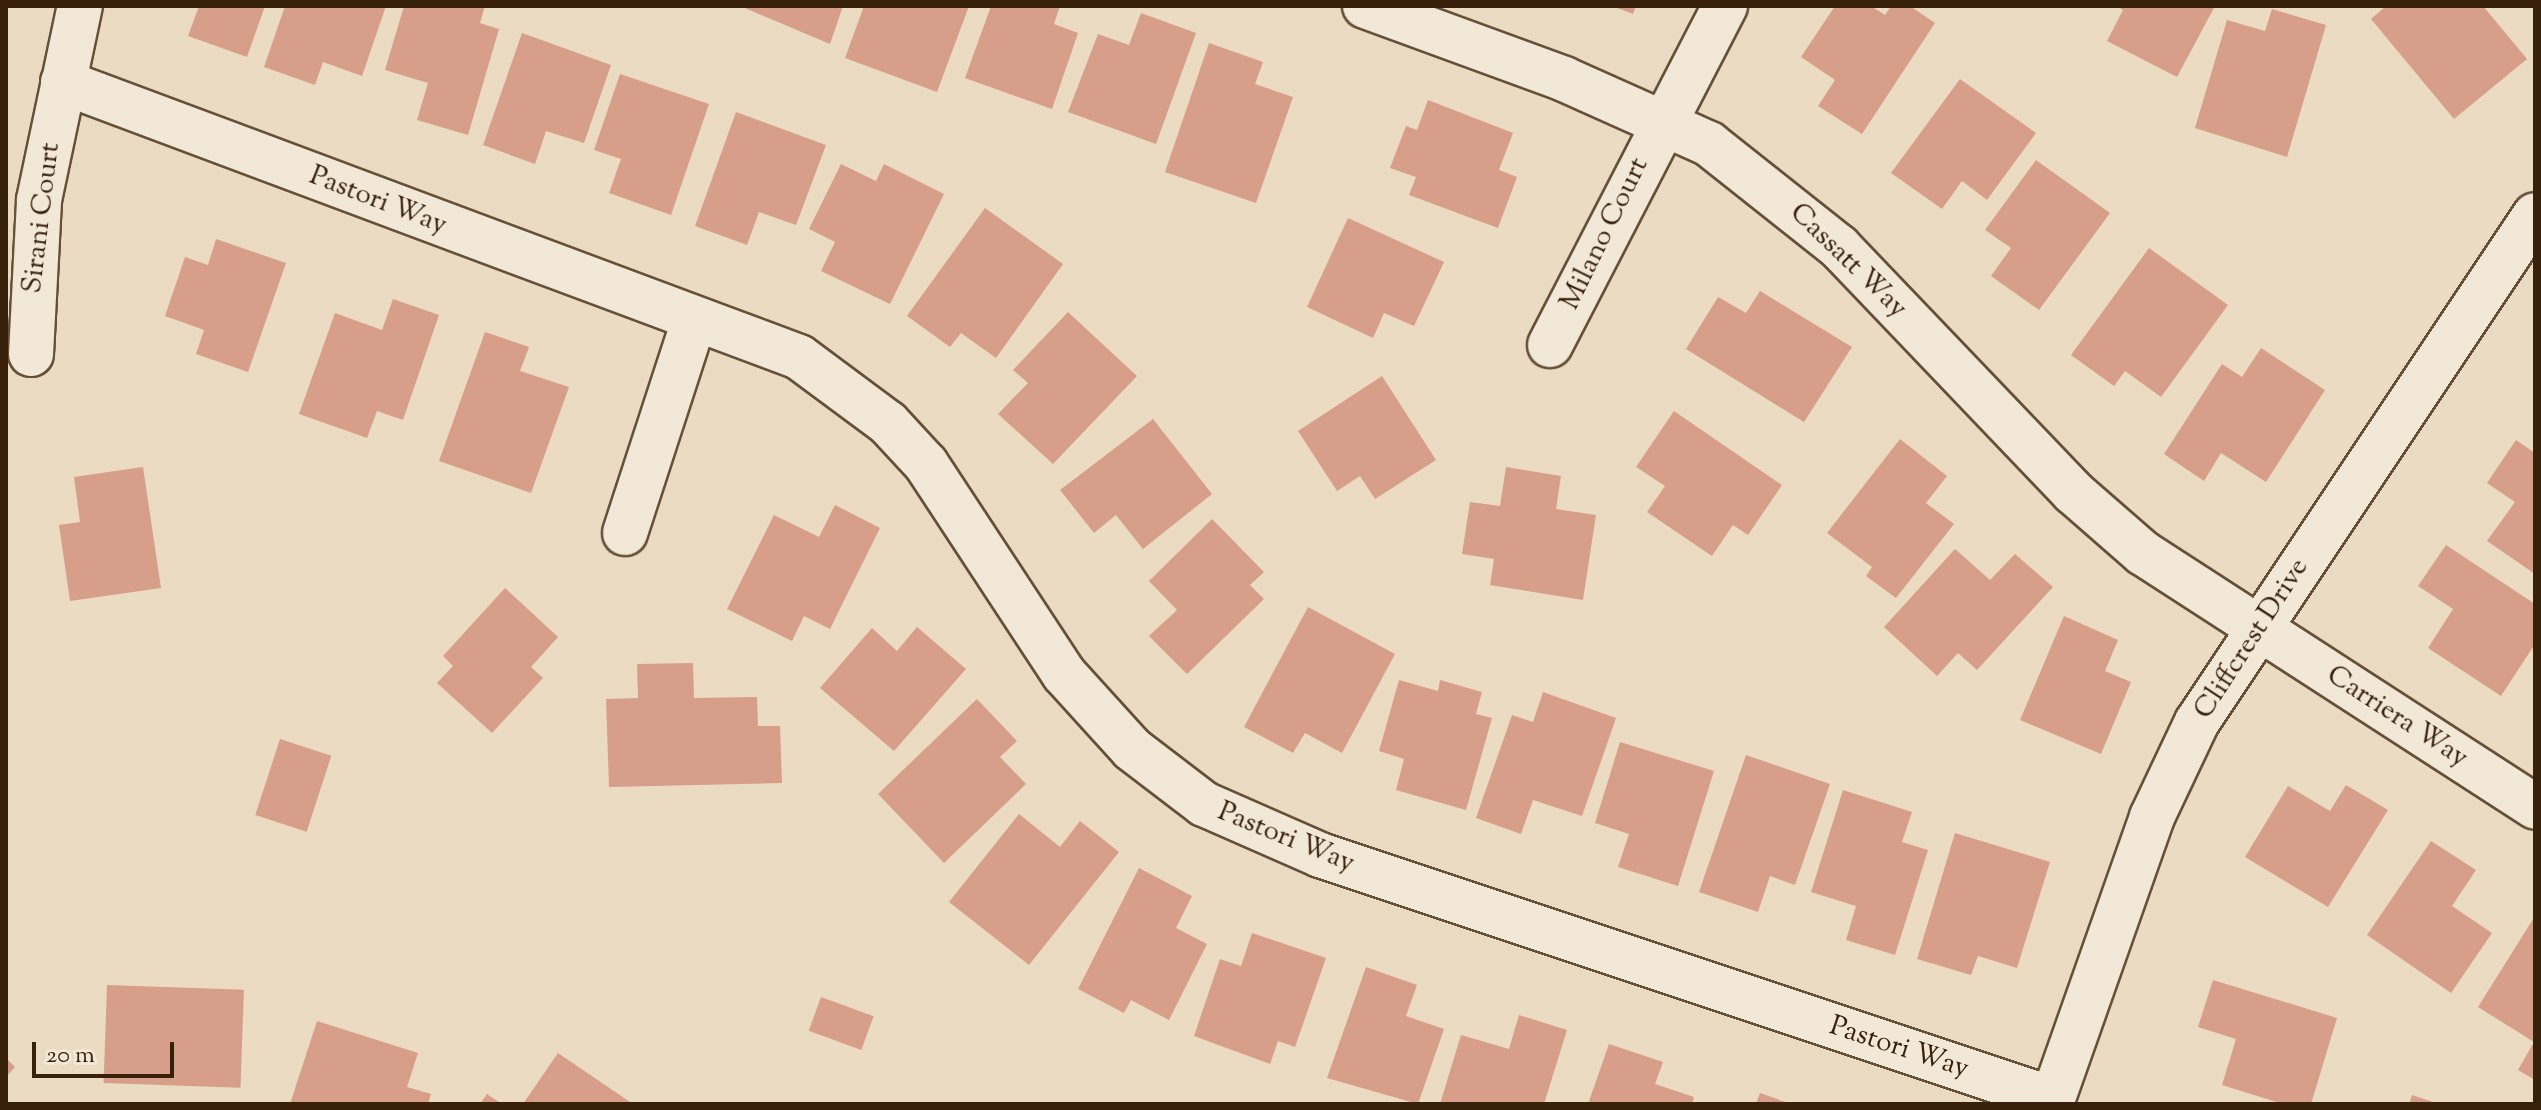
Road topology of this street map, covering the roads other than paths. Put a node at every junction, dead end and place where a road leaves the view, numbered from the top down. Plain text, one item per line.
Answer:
1 (80, 6) edge
2 (1365, 6) edge
3 (1725, 6) edge
4 (63, 82) junction
5 (1662, 123) junction
6 (2535, 215) edge
7 (694, 321) junction
8 (1550, 345) dead end
9 (31, 354) dead end
10 (625, 533) dead end
11 (2258, 628) junction
12 (2535, 807) edge
13 (2052, 1102) edge

1 - 4 street, Sirani Court
2 - 5 street, Cassatt Way
3 - 5 street, Milano Court
4 - 7 street, Pastori Way
4 - 9 street, Sirani Court
5 - 8 street, Milano Court
5 - 11 street, Cassatt Way
6 - 11 street, Cliffcrest Drive
7 - 10 street
7 - 13 street, Pastori Way
11 - 12 street, Carriera Way
11 - 13 street, Cliffcrest Drive

